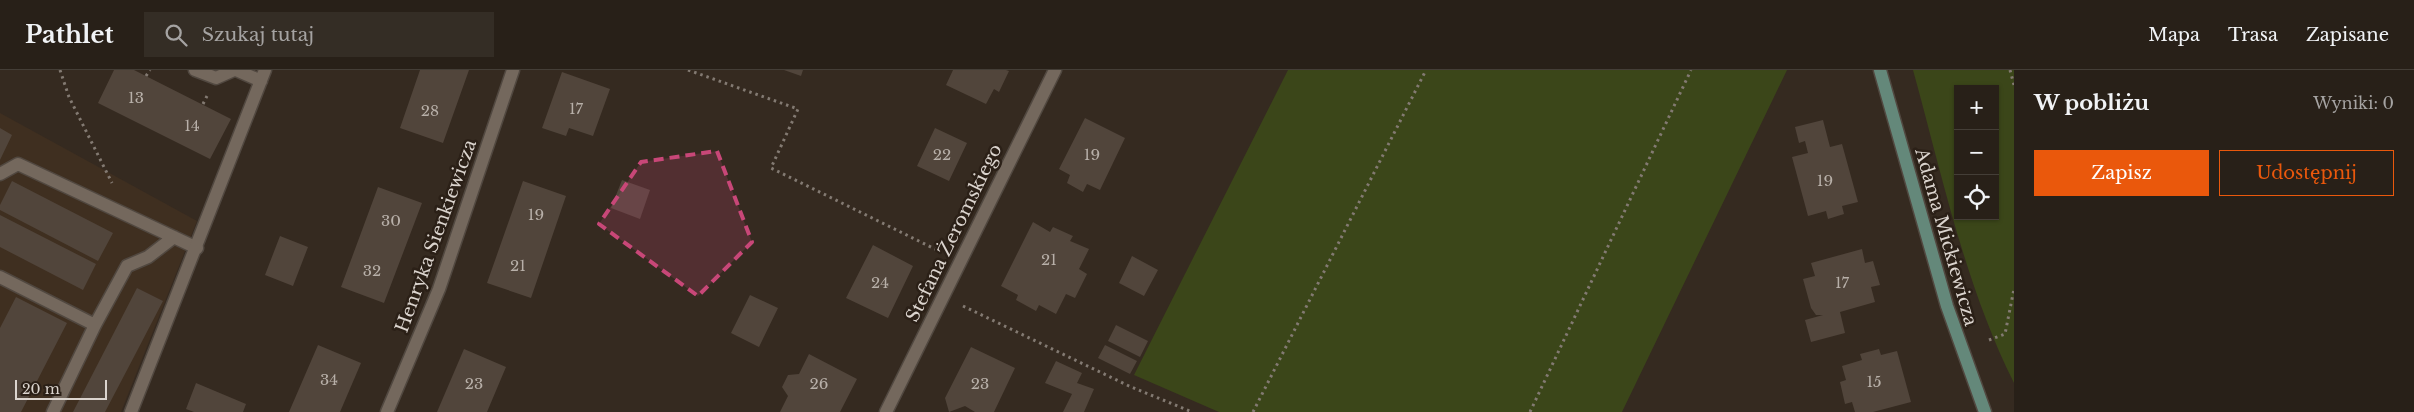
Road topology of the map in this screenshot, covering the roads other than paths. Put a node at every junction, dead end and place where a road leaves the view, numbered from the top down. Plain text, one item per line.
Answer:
1 (195, 70) edge
2 (235, 70) edge
3 (513, 70) edge
4 (1055, 70) edge
5 (1880, 70) edge
6 (263, 75) edge
7 (0, 174) edge
8 (174, 237) junction
9 (197, 248) junction
10 (0, 277) edge
11 (95, 326) junction
12 (53, 412) edge
13 (131, 412) edge
14 (387, 412) edge
15 (886, 412) edge
16 (1985, 412) edge

1 - 2 street
2 - 6 street
3 - 14 street, Henryka Sienkiewicza
4 - 15 street, Stefana Żeromskiego
5 - 16 street, Adama Mickiewicza
6 - 9 street
7 - 8 street
8 - 9 street
8 - 11 street
9 - 13 street
10 - 11 street
11 - 12 street

